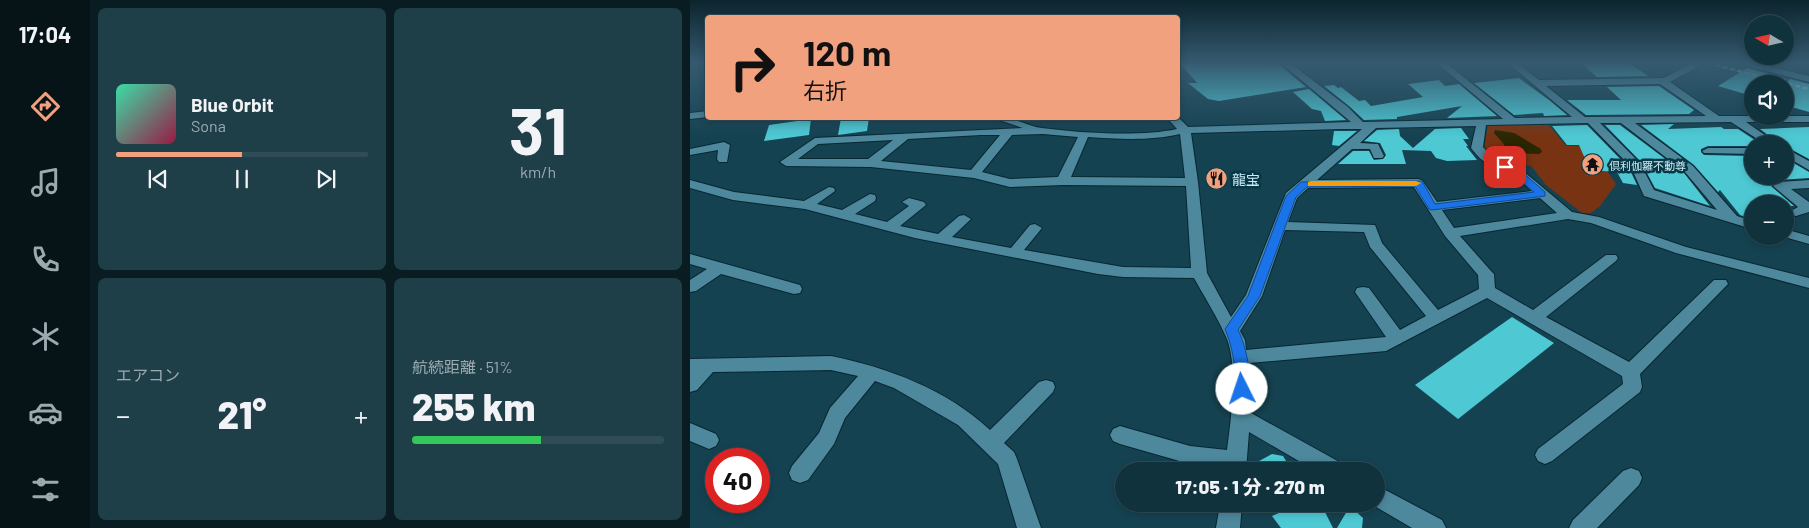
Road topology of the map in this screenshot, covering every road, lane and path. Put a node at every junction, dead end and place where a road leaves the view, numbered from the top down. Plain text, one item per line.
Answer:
1 (1316, 88) edge
2 (1470, 88) edge
3 (1542, 88) edge
4 (1672, 88) edge
5 (705, 114) edge
6 (690, 116) edge
7 (1716, 118) junction
8 (1732, 118) junction
9 (1623, 119) junction
10 (1808, 119) edge
11 (1008, 120) edge
12 (1174, 120) edge
13 (1586, 120) junction
14 (1480, 122) junction
15 (1512, 122) junction
16 (1367, 126) junction
17 (1185, 130) junction
18 (1043, 131) junction
19 (1008, 132) junction
20 (1084, 135) junction
21 (1759, 135) edge
22 (904, 137) junction
23 (1349, 146) junction
24 (1708, 151) dead end
25 (1744, 151) edge
26 (690, 152) edge
27 (1378, 156) dead end
28 (1794, 157) edge
29 (723, 159) dead end
30 (872, 164) junction
31 (1809, 166) edge
32 (974, 174) junction
33 (1063, 181) junction
34 (1192, 182) junction
35 (1304, 184) junction
36 (1809, 184) edge
37 (692, 186) edge
38 (829, 191) dead end
39 (1542, 194) junction
40 (870, 198) dead end
41 (909, 202) dead end
42 (806, 205) junction
43 (1432, 207) junction
44 (1796, 212) dead end
45 (844, 215) junction
46 (1568, 215) junction
47 (964, 219) dead end
48 (1732, 219) junction
49 (1744, 222) edge
50 (1280, 226) junction
51 (889, 227) junction
52 (1035, 228) dead end
53 (1450, 233) junction
54 (1794, 236) edge
55 (941, 239) junction
56 (1809, 240) edge
57 (1014, 253) junction
58 (1612, 258) dead end
59 (690, 259) edge
60 (719, 268) junction
61 (1199, 273) junction
62 (1720, 284) dead end
63 (1809, 284) edge
64 (690, 287) edge
65 (794, 289) dead end
66 (1487, 290) junction
67 (1363, 292) dead end
68 (1535, 317) junction
69 (1436, 318) junction
70 (1232, 329) junction
71 (1397, 339) junction
72 (1239, 357) junction
73 (699, 365) edge
74 (871, 372) junction
75 (1631, 372) junction
76 (690, 385) edge
77 (1046, 387) dead end
78 (1241, 418) junction
79 (690, 432) edge
80 (1120, 435) dead end
81 (709, 440) dead end
82 (991, 442) junction
83 (1545, 455) dead end
84 (1219, 462) edge
85 (1236, 462) edge
86 (1319, 462) edge
87 (800, 473) dead end
88 (1631, 478) dead end
89 (1385, 500) edge
90 (1230, 512) edge
91 (1027, 527) edge
92 (1228, 528) edge
93 (1434, 528) edge
94 (1581, 528) edge

1 - 16 street
2 - 15 street
3 - 13 street
4 - 7 street
5 - 6 street
7 - 8 street
7 - 9 street
8 - 10 street
8 - 21 street
9 - 13 street
9 - 48 street
11 - 18 street
12 - 17 street
13 - 15 street
13 - 48 street
14 - 15 street
14 - 16 street
14 - 39 street
16 - 17 street
16 - 23 street
17 - 20 street
17 - 34 street
18 - 19 street
18 - 20 street
19 - 22 street
19 - 32 street
20 - 33 street
22 - 30 street
22 - 30 street
23 - 27 street
23 - 35 street
24 - 25 street
26 - 29 street
28 - 31 street
30 - 32 street
32 - 33 street
33 - 34 street
34 - 61 street
35 - 43 street
35 - 50 street
36 - 44 street
37 - 42 street
38 - 42 street
39 - 43 street
39 - 46 street
40 - 45 street
41 - 51 street
42 - 45 street
43 - 53 street
45 - 51 street
46 - 53 street
46 - 63 street
47 - 55 street
48 - 49 street
50 - 69 street
50 - 70 street
51 - 55 street
52 - 57 street
53 - 66 street
54 - 56 street
55 - 57 street
57 - 61 street
58 - 68 street
59 - 60 street
60 - 64 street
60 - 65 street
61 - 70 street
62 - 75 street
66 - 68 street
66 - 69 street
67 - 71 street
68 - 75 street
69 - 71 street
70 - 72 street
71 - 72 street
72 - 78 street
73 - 74 street
73 - 76 street
74 - 82 street
74 - 87 street
75 - 83 street
77 - 82 street
78 - 85 street
78 - 86 street
79 - 81 street
80 - 84 street
82 - 91 street
88 - 94 street
89 - 93 street
90 - 92 street

